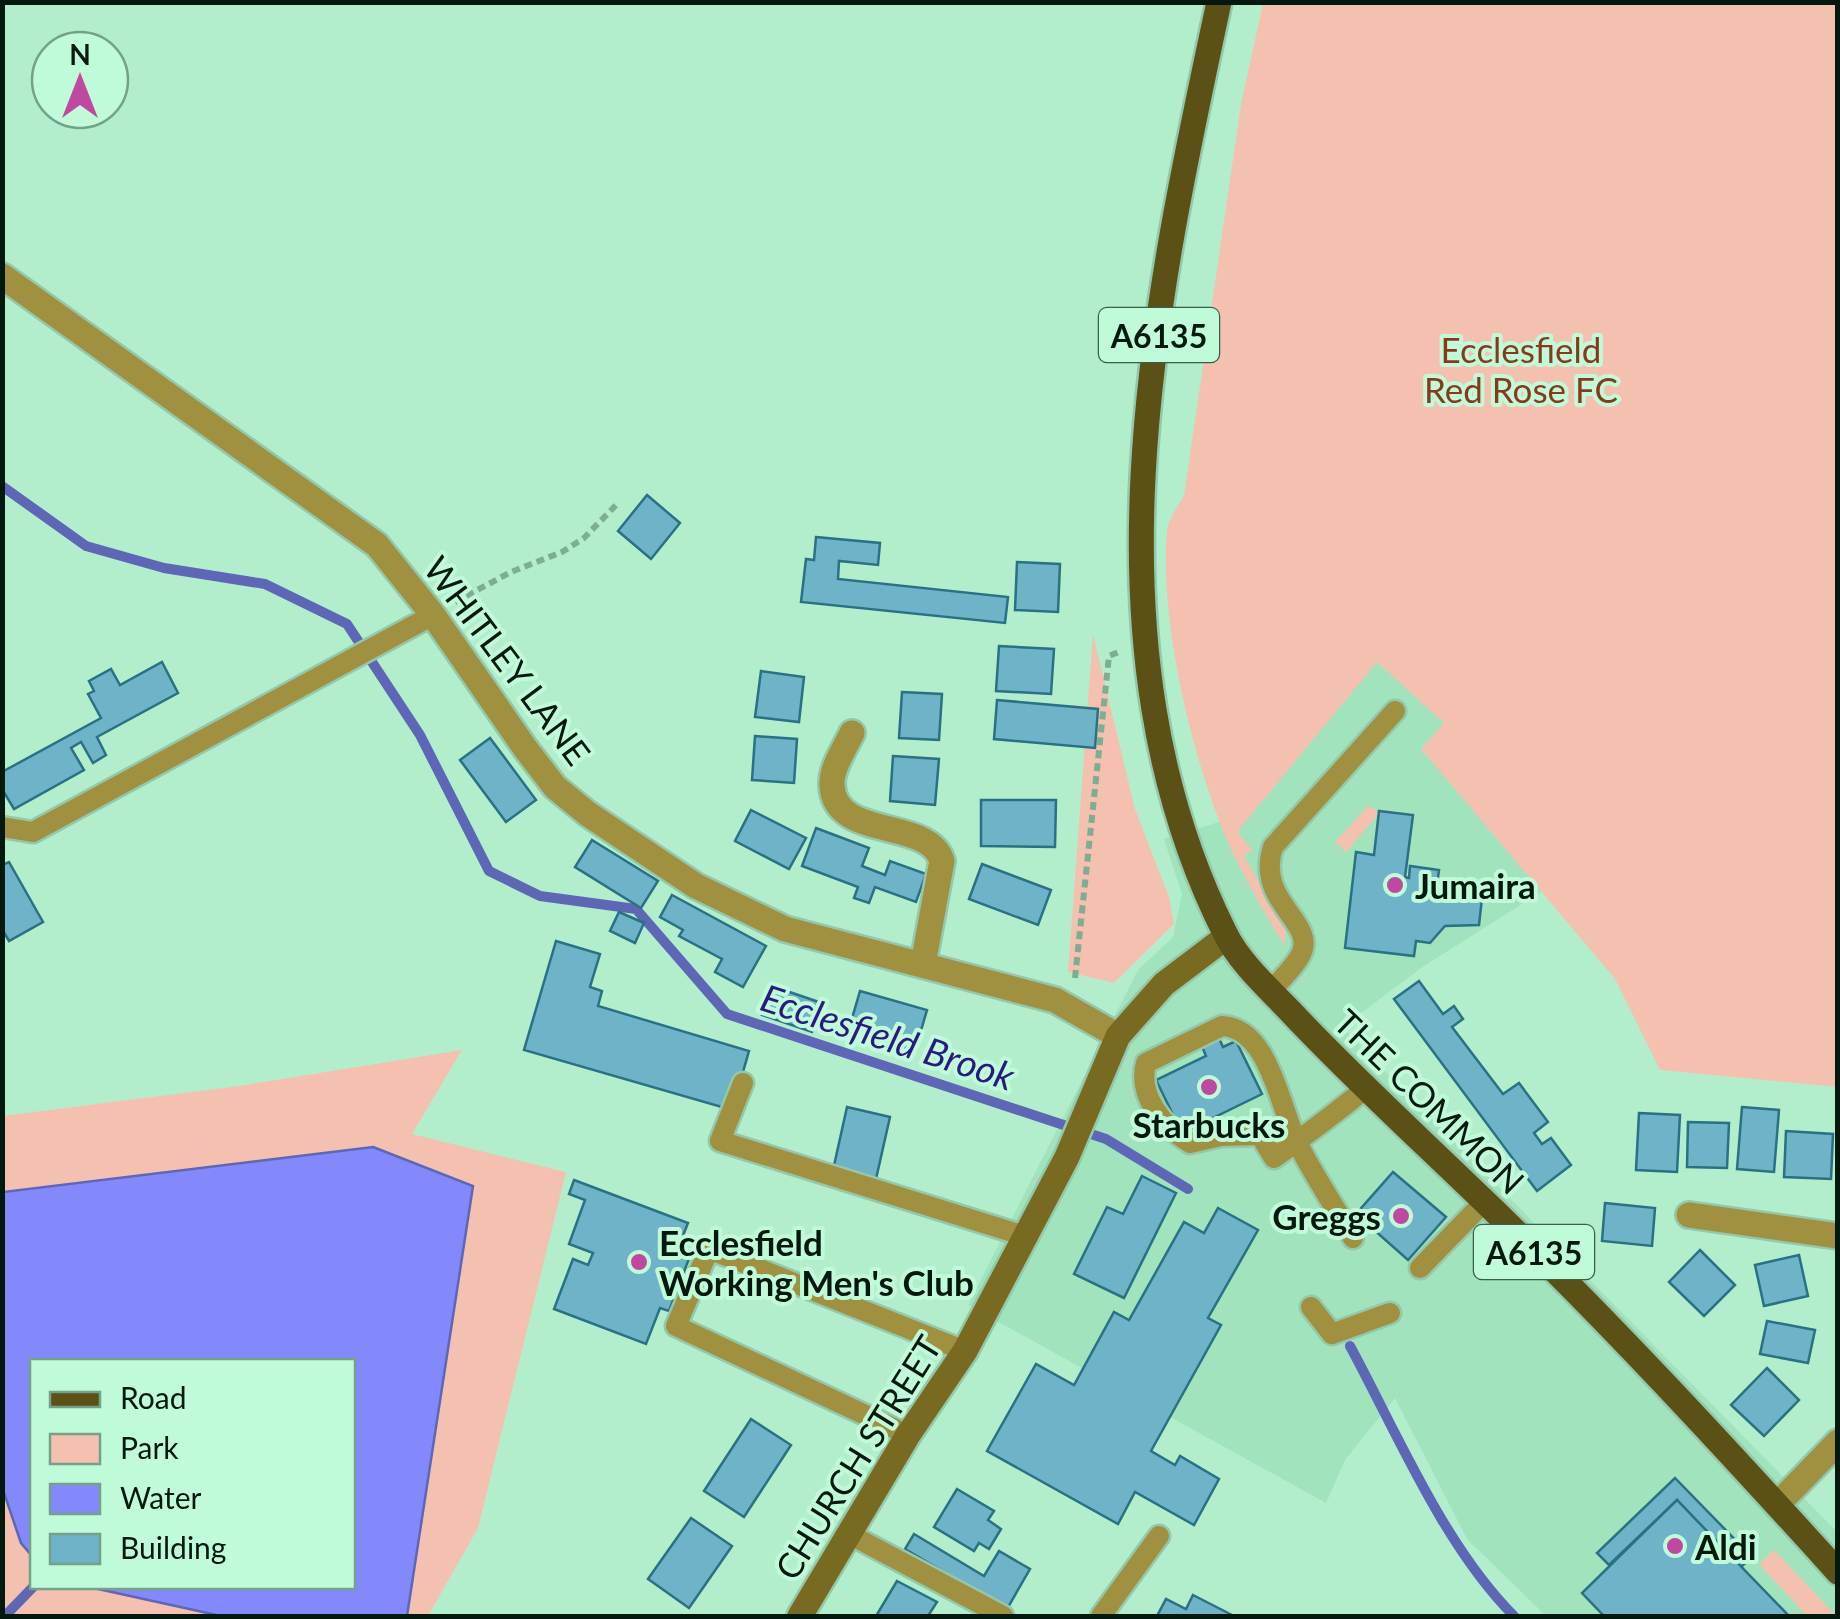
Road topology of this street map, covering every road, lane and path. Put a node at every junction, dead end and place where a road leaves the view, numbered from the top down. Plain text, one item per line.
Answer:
1 (1219, 2) edge
2 (2, 276) edge
3 (618, 502) dead end
4 (433, 615) junction
5 (1144, 642) junction
6 (1395, 710) dead end
7 (852, 733) dead end
8 (2, 827) edge
9 (1226, 937) junction
10 (923, 964) junction
11 (1271, 991) junction
12 (1072, 1009) junction
13 (1118, 1036) junction
14 (743, 1083) dead end
15 (1366, 1088) junction
16 (1296, 1142) junction
17 (1485, 1201) junction
18 (1689, 1216) dead end
19 (1838, 1236) edge
20 (1028, 1237) junction
21 (1353, 1238) dead end
22 (1420, 1268) dead end
23 (1312, 1308) dead end
24 (1390, 1313) dead end
25 (965, 1351) junction
26 (908, 1434) junction
27 (1838, 1442) edge
28 (1777, 1505) junction
29 (851, 1535) junction
30 (1159, 1536) dead end
31 (1838, 1572) edge
32 (800, 1616) edge
33 (1003, 1616) edge
34 (1101, 1616) edge

1 - 5 main road, A6135
2 - 4 street, WHITLEY LANE
3 - 4 path
4 - 8 lane
4 - 10 street, WHITLEY LANE
5 - 9 main road, A6135
5 - 12 path
6 - 11 lane
7 - 10 street
9 - 11 main road, THE COMMON / A6135
9 - 13 main road, CHURCH STREET
10 - 12 street, WHITLEY LANE
11 - 15 main road, THE COMMON / A6135
12 - 13 street, WHITLEY LANE
13 - 20 main road, CHURCH STREET
14 - 20 lane
15 - 16 lane
15 - 17 main road, THE COMMON / A6135
16 - 16 lane
16 - 21 lane
17 - 22 lane
17 - 28 main road, THE COMMON / A6135
18 - 19 street
20 - 25 main road, CHURCH STREET
23 - 24 lane
25 - 26 main road, CHURCH STREET
25 - 26 lane
26 - 29 main road, CHURCH STREET
27 - 28 street
28 - 31 main road, THE COMMON / A6135
29 - 32 main road, CHURCH STREET
29 - 33 lane
30 - 34 lane

